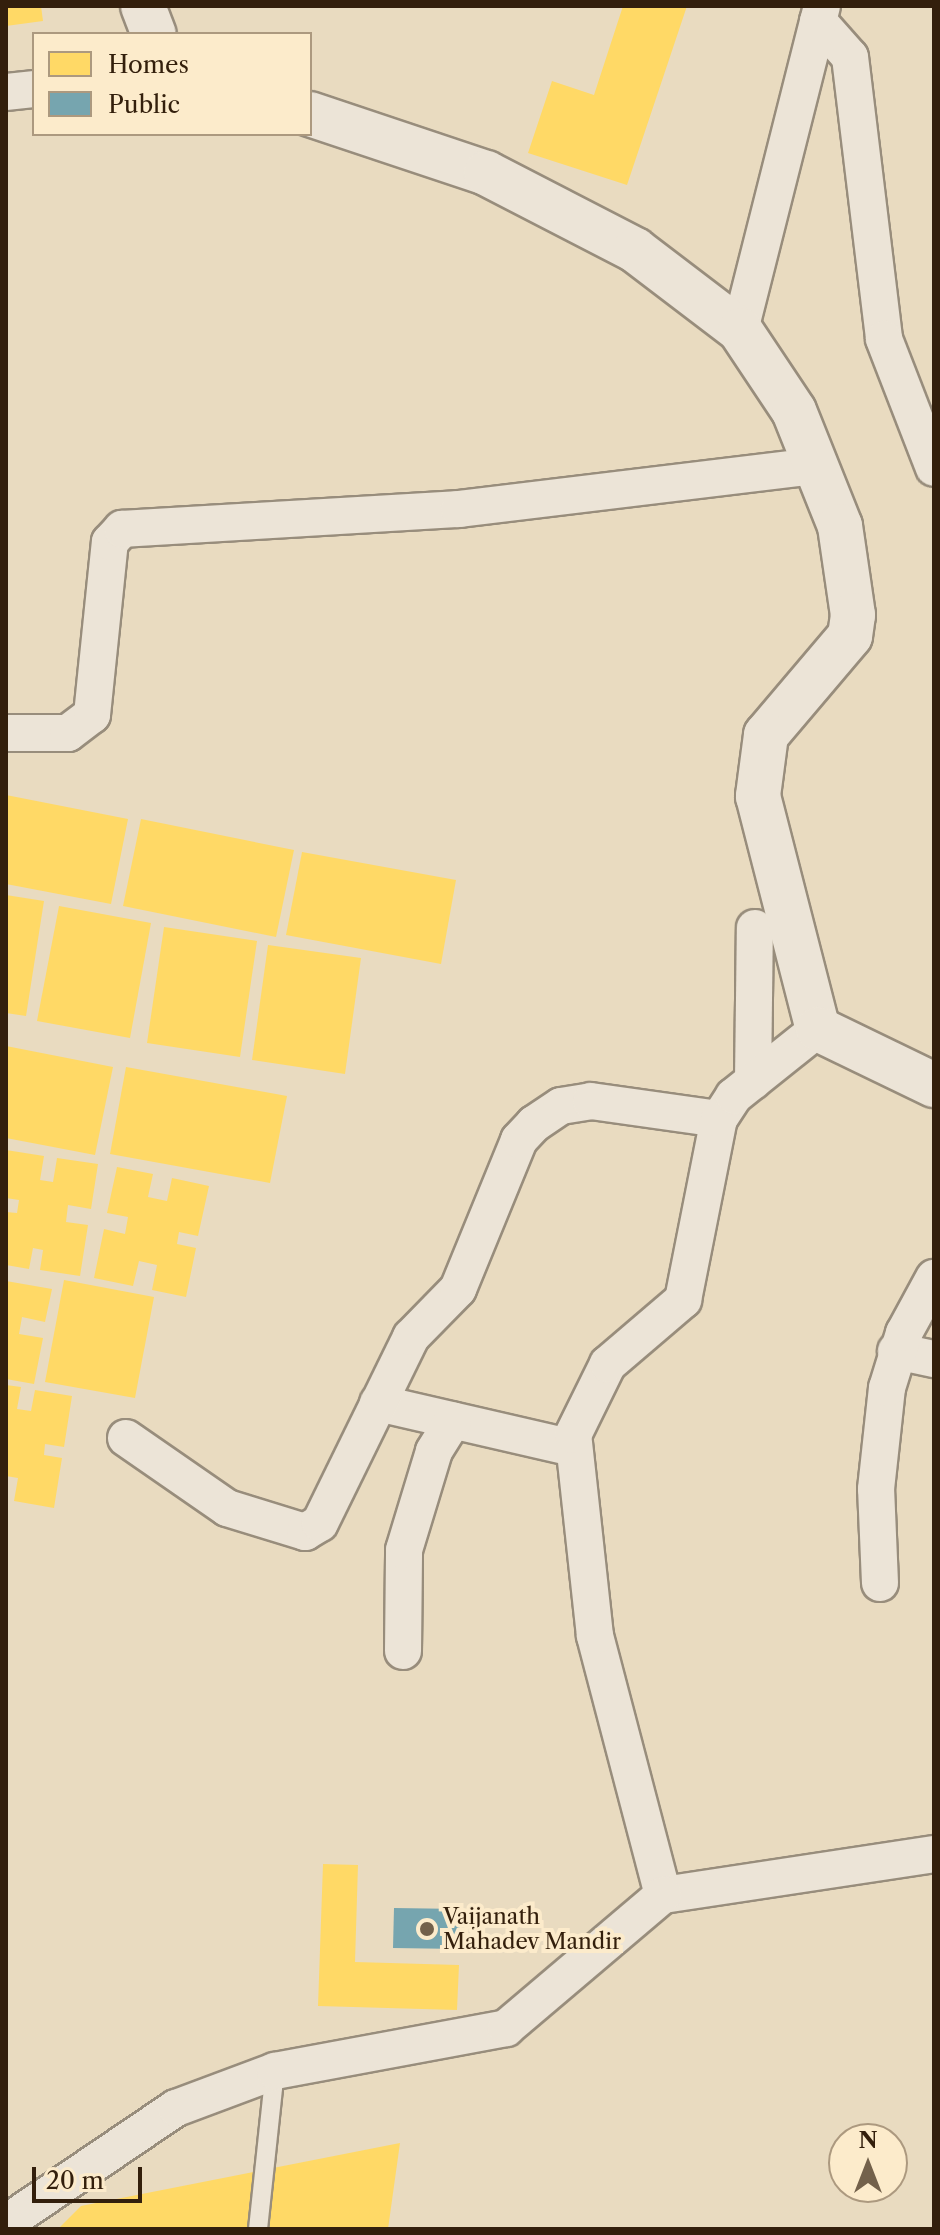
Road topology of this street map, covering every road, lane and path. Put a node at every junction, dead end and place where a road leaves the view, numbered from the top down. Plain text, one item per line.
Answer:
1 (143, 6) edge
2 (820, 13) edge
3 (153, 32) edge
4 (312, 115) edge
5 (740, 330) junction
6 (814, 466) junction
7 (934, 468) edge
8 (6, 733) edge
9 (755, 928) dead end
10 (818, 1029) junction
11 (753, 1081) junction
12 (934, 1085) edge
13 (719, 1119) junction
14 (934, 1278) edge
15 (896, 1351) junction
16 (934, 1359) edge
17 (378, 1403) junction
18 (453, 1420) junction
19 (126, 1438) dead end
20 (573, 1448) junction
21 (880, 1583) dead end
22 (403, 1651) dead end
23 (934, 1854) edge
24 (663, 1895) junction
25 (275, 2071) junction
26 (6, 2223) edge
27 (258, 2229) edge

1 - 3 street
2 - 5 street
2 - 7 street
4 - 5 street
5 - 6 street
6 - 8 street
6 - 10 street
9 - 11 street
10 - 11 street
10 - 12 street
11 - 13 street
13 - 17 street
13 - 20 street
14 - 15 street
15 - 16 street
15 - 21 street
17 - 18 street
17 - 19 street
18 - 20 street
18 - 22 street
20 - 24 street
23 - 24 street
24 - 25 street
25 - 26 street
25 - 27 lane

